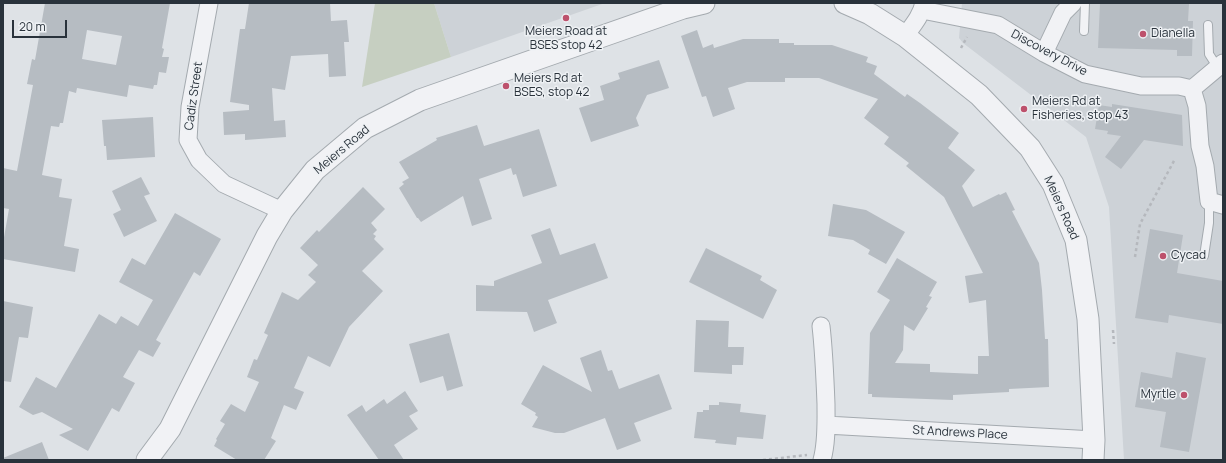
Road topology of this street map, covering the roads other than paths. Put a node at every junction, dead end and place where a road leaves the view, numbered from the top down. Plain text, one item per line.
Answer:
1 (209, 3) edge
2 (704, 3) edge
3 (845, 3) edge
4 (1073, 3) edge
5 (1085, 3) edge
6 (923, 7) edge
7 (1208, 25) dead end
8 (1084, 31) dead end
9 (905, 36) junction
10 (1044, 53) junction
11 (1220, 65) edge
12 (1192, 89) junction
13 (1216, 203) edge
14 (282, 211) junction
15 (1204, 256) dead end
16 (821, 326) dead end
17 (826, 425) junction
18 (1094, 450) edge
19 (147, 460) edge
20 (822, 460) edge

1 - 14 street, Cadiz Street
2 - 14 street, Meiers Road
3 - 9 street, Meiers Road
4 - 10 street
5 - 8 lane
6 - 9 street
6 - 10 street, Discovery Drive
7 - 11 lane
9 - 18 street, Meiers Road
10 - 12 street, Discovery Drive
11 - 12 street
12 - 13 street
13 - 15 lane
14 - 19 street, Meiers Road
16 - 17 street
17 - 18 street, St Andrews Place
17 - 20 street

